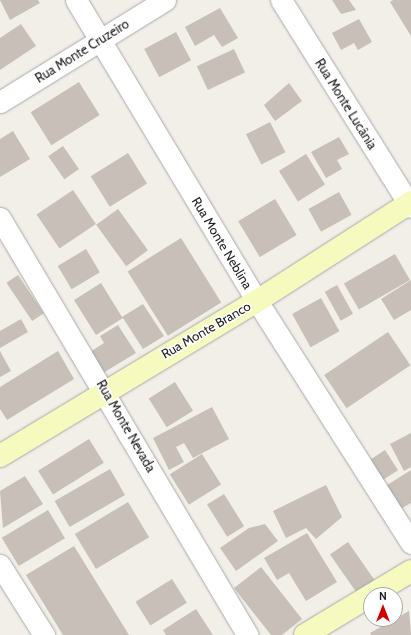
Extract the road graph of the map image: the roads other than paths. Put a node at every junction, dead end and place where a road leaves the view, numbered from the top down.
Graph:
1 (76, 0) edge
2 (164, 0) edge
3 (281, 0) edge
4 (99, 40) junction
5 (0, 102) edge
6 (410, 204) edge
7 (0, 218) edge
8 (257, 301) junction
9 (105, 390) junction
10 (0, 456) edge
11 (411, 543) edge
12 (0, 565) edge
13 (411, 571) edge
14 (44, 635) edge
15 (248, 635) edge
16 (305, 635) edge

1 - 4 street, Rua Monte Neblina
2 - 4 street, Rua Monte Cruzeiro
3 - 6 street, Rua Monte Lucânia
4 - 5 street, Rua Monte Cruzeiro
4 - 8 street, Rua Monte Neblina
6 - 8 street, Rua Monte Branco
7 - 9 street, Rua Monte Nevada
8 - 9 street, Rua Monte Branco
8 - 11 street, Rua Monte Neblina
9 - 10 street, Rua Monte Branco
9 - 15 street, Rua Monte Nevada
12 - 14 street
13 - 16 street

